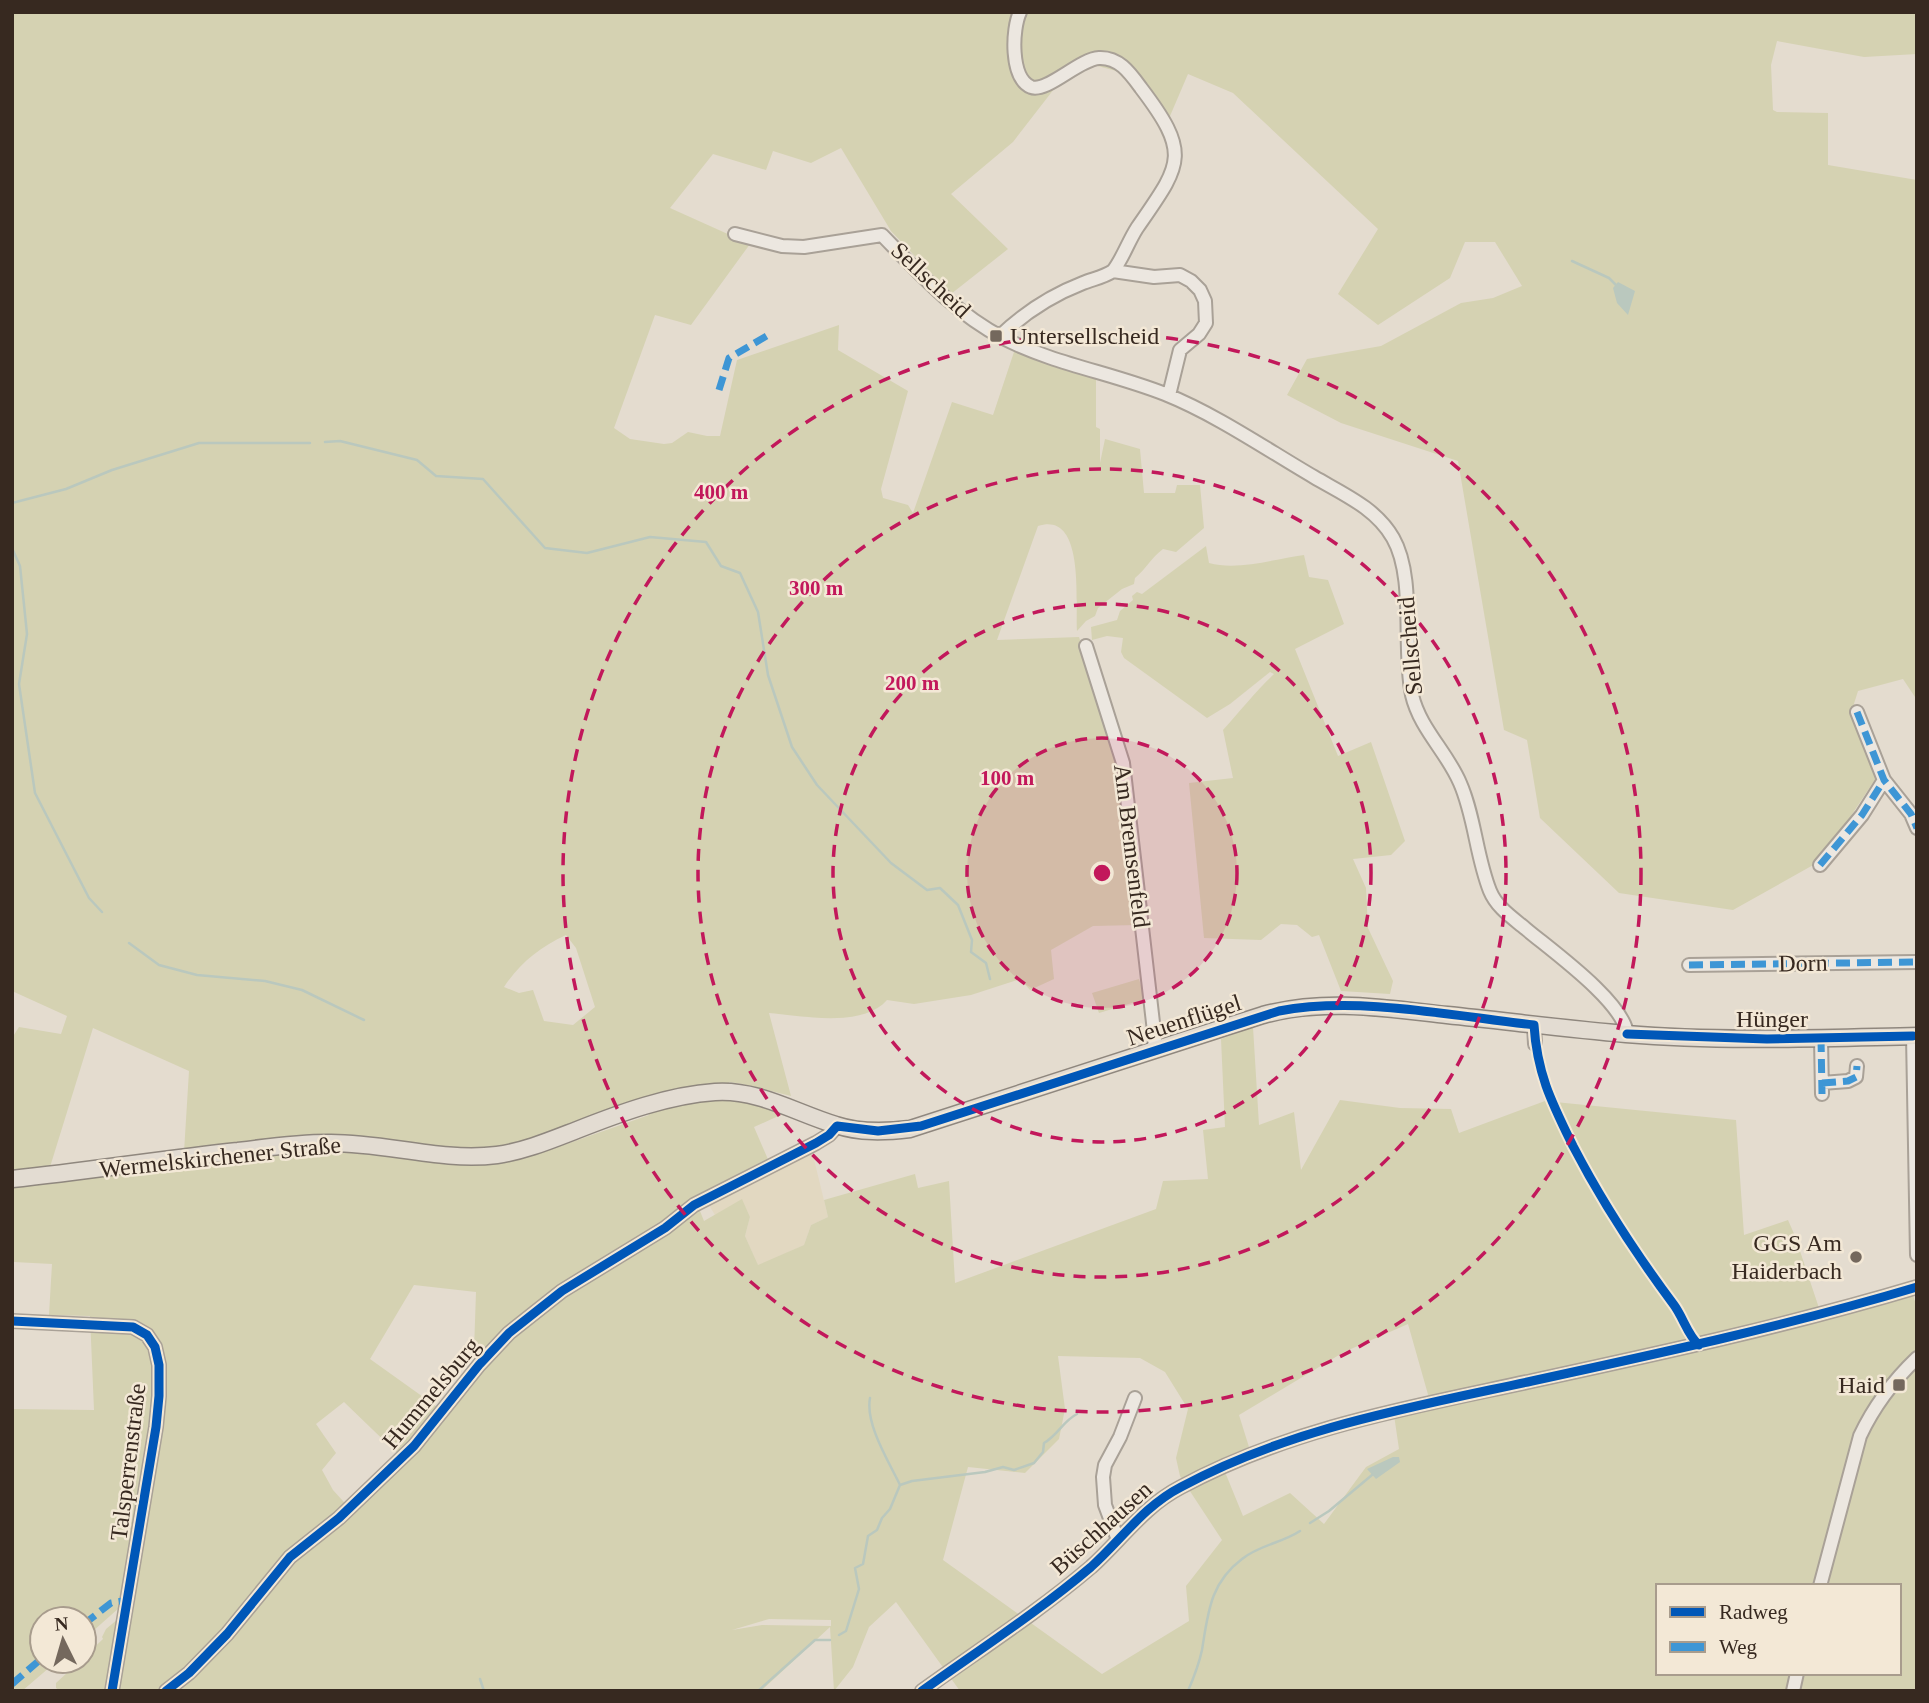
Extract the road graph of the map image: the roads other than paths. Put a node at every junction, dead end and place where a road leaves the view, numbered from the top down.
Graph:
1 (1020, 12) edge
2 (735, 234) dead end
3 (1114, 271) junction
4 (1000, 336) junction
5 (1169, 396) junction
6 (1086, 646) dead end
7 (1857, 712) dead end
8 (1884, 779) junction
9 (1917, 828) edge
10 (1820, 865) dead end
11 (1917, 962) edge
12 (1689, 965) dead end
13 (1534, 1024) junction
14 (1627, 1034) junction
15 (1915, 1036) edge
16 (1821, 1038) junction
17 (1535, 1044) dead end
18 (1153, 1051) junction
19 (1857, 1066) dead end
20 (792, 1109) joint
21 (837, 1126) junction
22 (12, 1179) edge
23 (1917, 1255) edge
24 (1917, 1287) edge
25 (12, 1321) edge
26 (1917, 1358) edge
27 (1135, 1398) dead end
28 (1118, 1540) junction
29 (1822, 1584) edge
30 (112, 1691) edge
31 (166, 1691) edge
32 (922, 1691) edge

1 - 3 street
2 - 4 street, Sellscheid
3 - 4 street
3 - 5 street
4 - 5 street, Sellscheid
5 - 14 street, Sellscheid
6 - 18 street, Am Bremsenfeld
7 - 8 street
8 - 9 street
8 - 10 street
11 - 12 street, Dorn
13 - 14 main road, Neuenflügel
13 - 17 street
13 - 18 main road, Neuenflügel
14 - 16 main road, Hünger
15 - 16 main road, Hünger
15 - 23 street, Hünger
16 - 19 street, Hünger
18 - 21 main road, Neuenflügel
20 - 21 main road, Neuenflügel
20 - 22 main road, Wermelskirchener Straße
21 - 31 street, Hummelsburg
24 - 28 street, Büschhausen
25 - 30 street, Talsperrenstraße
26 - 29 street
27 - 28 street, Büschhausen
28 - 32 street, Büschhausen

